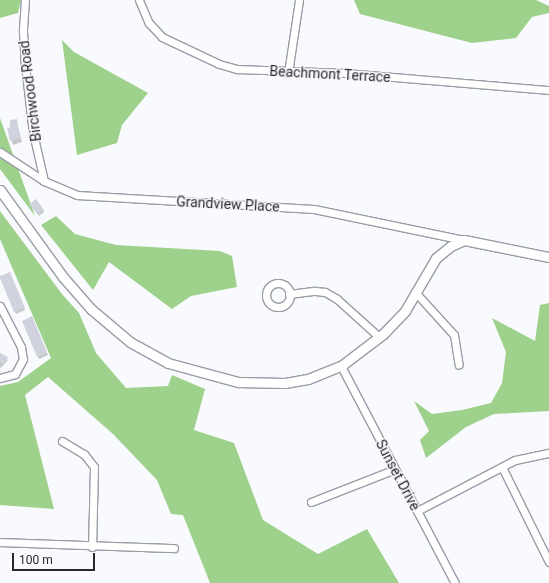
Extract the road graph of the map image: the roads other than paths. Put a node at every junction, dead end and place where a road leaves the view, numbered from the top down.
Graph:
1 (25, 0) edge
2 (139, 0) edge
3 (299, 0) edge
4 (288, 73) junction
5 (549, 90) edge
6 (0, 152) edge
7 (44, 181) junction
8 (0, 190) edge
9 (464, 240) junction
10 (549, 257) edge
11 (415, 292) junction
12 (289, 294) dead end
13 (0, 306) edge
14 (379, 337) junction
15 (459, 365) dead end
16 (341, 366) junction
17 (0, 378) edge
18 (62, 441) dead end
19 (549, 453) edge
20 (502, 467) junction
21 (395, 469) junction
22 (311, 502) dead end
23 (417, 511) junction
24 (0, 542) edge
25 (92, 547) junction
26 (174, 548) dead end
27 (549, 562) edge
28 (455, 583) edge

1 - 7 street, Birchwood Road
2 - 4 street, Beachmont Terrace
3 - 4 street
4 - 5 street, Beachmont Terrace
6 - 7 street, Grandview Place
7 - 9 street, Grandview Place
8 - 16 main road
9 - 10 main road
9 - 11 main road
11 - 14 main road
11 - 15 street
12 - 14 street
13 - 17 street
14 - 16 main road
16 - 21 street, Sunset Drive
18 - 25 street
19 - 20 street
20 - 23 street
20 - 27 street
21 - 22 street
21 - 23 street, Sunset Drive
23 - 28 street, Sunset Drive
24 - 25 street
25 - 26 street

